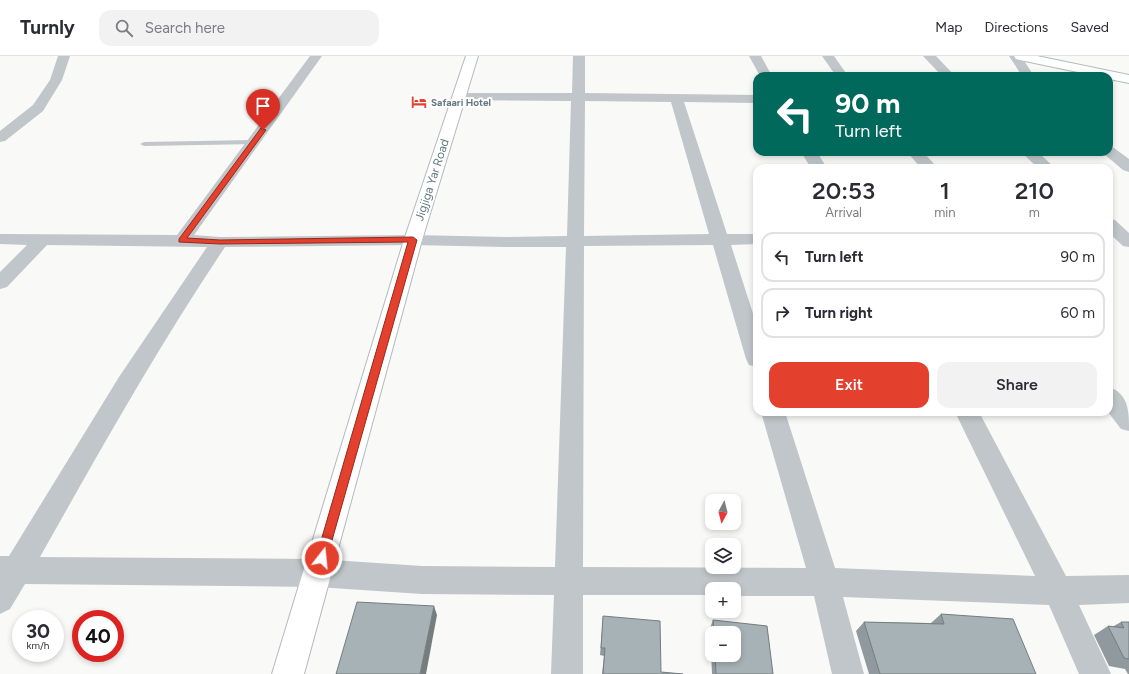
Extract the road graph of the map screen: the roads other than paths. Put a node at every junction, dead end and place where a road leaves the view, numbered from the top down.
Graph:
1 (64, 56) edge
2 (316, 56) edge
3 (472, 56) edge
4 (579, 56) edge
5 (755, 56) edge
6 (828, 56) edge
7 (929, 56) edge
8 (1015, 56) edge
9 (1020, 56) edge
10 (764, 72) edge
11 (839, 72) edge
12 (945, 72) edge
13 (1025, 72) edge
14 (1096, 72) edge
15 (1113, 76) edge
16 (1129, 79) edge
17 (459, 96) junction
18 (578, 97) junction
19 (676, 98) junction
20 (753, 99) edge
21 (0, 138) edge
22 (254, 142) junction
23 (144, 144) dead end
24 (1113, 154) edge
25 (919, 156) edge
26 (1034, 156) edge
27 (926, 164) edge
28 (1042, 164) edge
29 (1129, 167) edge
30 (1115, 228) edge
31 (42, 239) junction
32 (721, 239) junction
33 (0, 240) edge
34 (182, 240) junction
35 (413, 240) junction
36 (753, 240) edge
37 (220, 242) junction
38 (574, 242) junction
39 (1129, 242) edge
40 (0, 283) edge
41 (753, 346) edge
42 (1113, 401) edge
43 (774, 416) edge
44 (969, 416) edge
45 (1129, 422) edge
46 (9, 570) edge
47 (317, 573) junction
48 (568, 581) junction
49 (825, 582) junction
50 (1129, 590) edge
51 (1058, 591) junction
52 (0, 599) edge
53 (288, 674) edge
54 (567, 674) edge
55 (848, 674) edge
56 (1095, 674) edge

1 - 21 street
2 - 22 street
3 - 17 main road, Jigjiga Yar Road
4 - 18 street
5 - 10 street
6 - 11 street
7 - 12 street
8 - 13 street
9 - 14 main road
15 - 16 main road
17 - 18 street
17 - 35 main road, Jigjiga Yar Road
18 - 19 street
18 - 38 street
19 - 20 street
19 - 32 street
22 - 23 lane
22 - 34 street
24 - 29 street
25 - 27 street
26 - 28 street
30 - 39 street
31 - 33 street
31 - 34 street
31 - 40 street
32 - 36 street
32 - 38 street
32 - 41 street
34 - 37 street
35 - 37 street
35 - 38 street
35 - 47 main road, Jigjiga Yar Road
37 - 46 street
38 - 48 street
42 - 45 street
43 - 49 street
44 - 51 street
46 - 47 street
46 - 52 street
47 - 48 street
47 - 53 main road, Jigjiga Yar Road
48 - 49 street
48 - 54 street
49 - 51 street
49 - 55 street
50 - 51 street
51 - 56 street

